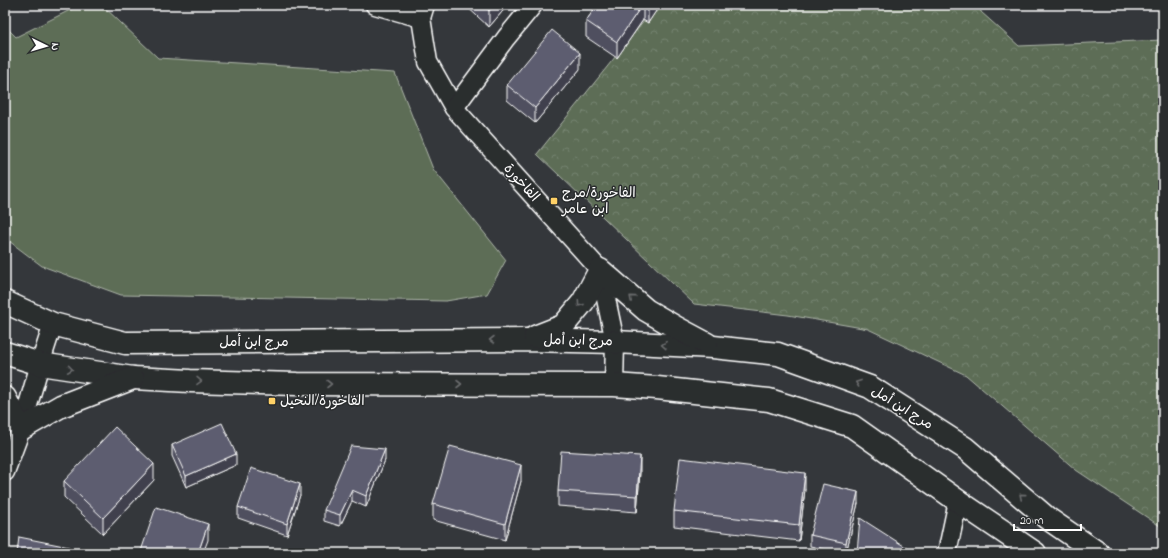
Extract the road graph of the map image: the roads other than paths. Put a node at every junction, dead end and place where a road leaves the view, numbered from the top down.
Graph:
1 (375, 5) edge
2 (532, 5) edge
3 (423, 12) edge
4 (454, 108) junction
5 (600, 270) junction
6 (5, 302) edge
7 (53, 324) junction
8 (527, 340) junction
9 (615, 342) junction
10 (713, 347) junction
11 (5, 353) edge
12 (40, 364) junction
13 (133, 378) junction
14 (614, 385) junction
15 (5, 398) edge
16 (21, 429) junction
17 (5, 472) edge
18 (958, 501) junction
19 (947, 553) edge
20 (1035, 553) edge
21 (1098, 553) edge

1 - 3 street
2 - 4 street
3 - 4 street, الفاخورة
4 - 5 street, الفاخورة
5 -> 8 street
5 - 9 street
10 -> 5 street
6 - 7 street, مرج ابن أمل
8 -> 7 street, مرج ابن أمل
7 - 12 street
8 - 9 street, مرج ابن أمل
10 -> 9 street, مرج ابن أمل
9 - 14 street
21 -> 10 street, مرج ابن أمل
11 - 12 street
12 -> 13 street
12 - 16 street
13 -> 14 street
13 - 16 street
14 - 18 street
15 - 16 street
16 - 17 street
18 - 19 street
18 - 20 street

